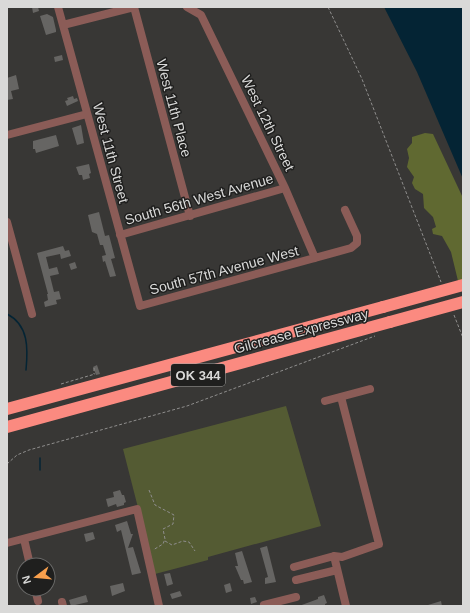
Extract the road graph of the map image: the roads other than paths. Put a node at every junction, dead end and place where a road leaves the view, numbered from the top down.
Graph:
1 (58, 7) edge
2 (134, 7) edge
3 (187, 7) edge
4 (63, 25) junction
5 (87, 114) junction
6 (7, 135) edge
7 (285, 188) junction
8 (345, 210) dead end
9 (190, 216) junction
10 (7, 222) edge
11 (120, 235) junction
12 (315, 258) junction
13 (463, 284) edge
14 (463, 302) edge
15 (140, 306) joint
16 (32, 314) dead end
17 (370, 389) dead end
18 (341, 397) junction
19 (325, 401) dead end
20 (7, 409) edge
21 (7, 427) edge
22 (24, 539) junction
23 (7, 543) edge
24 (334, 556) junction
25 (28, 557) edge
26 (294, 567) dead end
27 (337, 570) junction
28 (296, 580) dead end
29 (37, 597) edge
30 (296, 597) dead end
31 (38, 601) dead end
32 (264, 605) edge
33 (159, 606) edge
34 (346, 606) edge

1 - 4 street, West 11th Street
2 - 4 street
2 - 9 street, West 11th Place
3 - 7 street, West 12th Street
4 - 5 street, West 11th Street
5 - 6 street
5 - 11 street, West 11th Street
7 - 9 street, South 56th West Avenue
7 - 12 street, West 12th Street
8 - 12 street, South 57th Avenue West
9 - 11 street, South 56th West Avenue
10 - 16 street
11 - 15 street, West 11th Street
12 - 15 street, South 57th Avenue West
13 - 20 highway, Gilcrease Expressway / OK 344, bridge
14 - 21 highway, Gilcrease Expressway / OK 344, bridge
17 - 18 street
18 - 19 street
18 - 24 street
22 - 23 street
22 - 25 street
22 - 33 street
24 - 26 street
24 - 27 street
27 - 28 street
27 - 34 street
29 - 31 street
30 - 32 street

